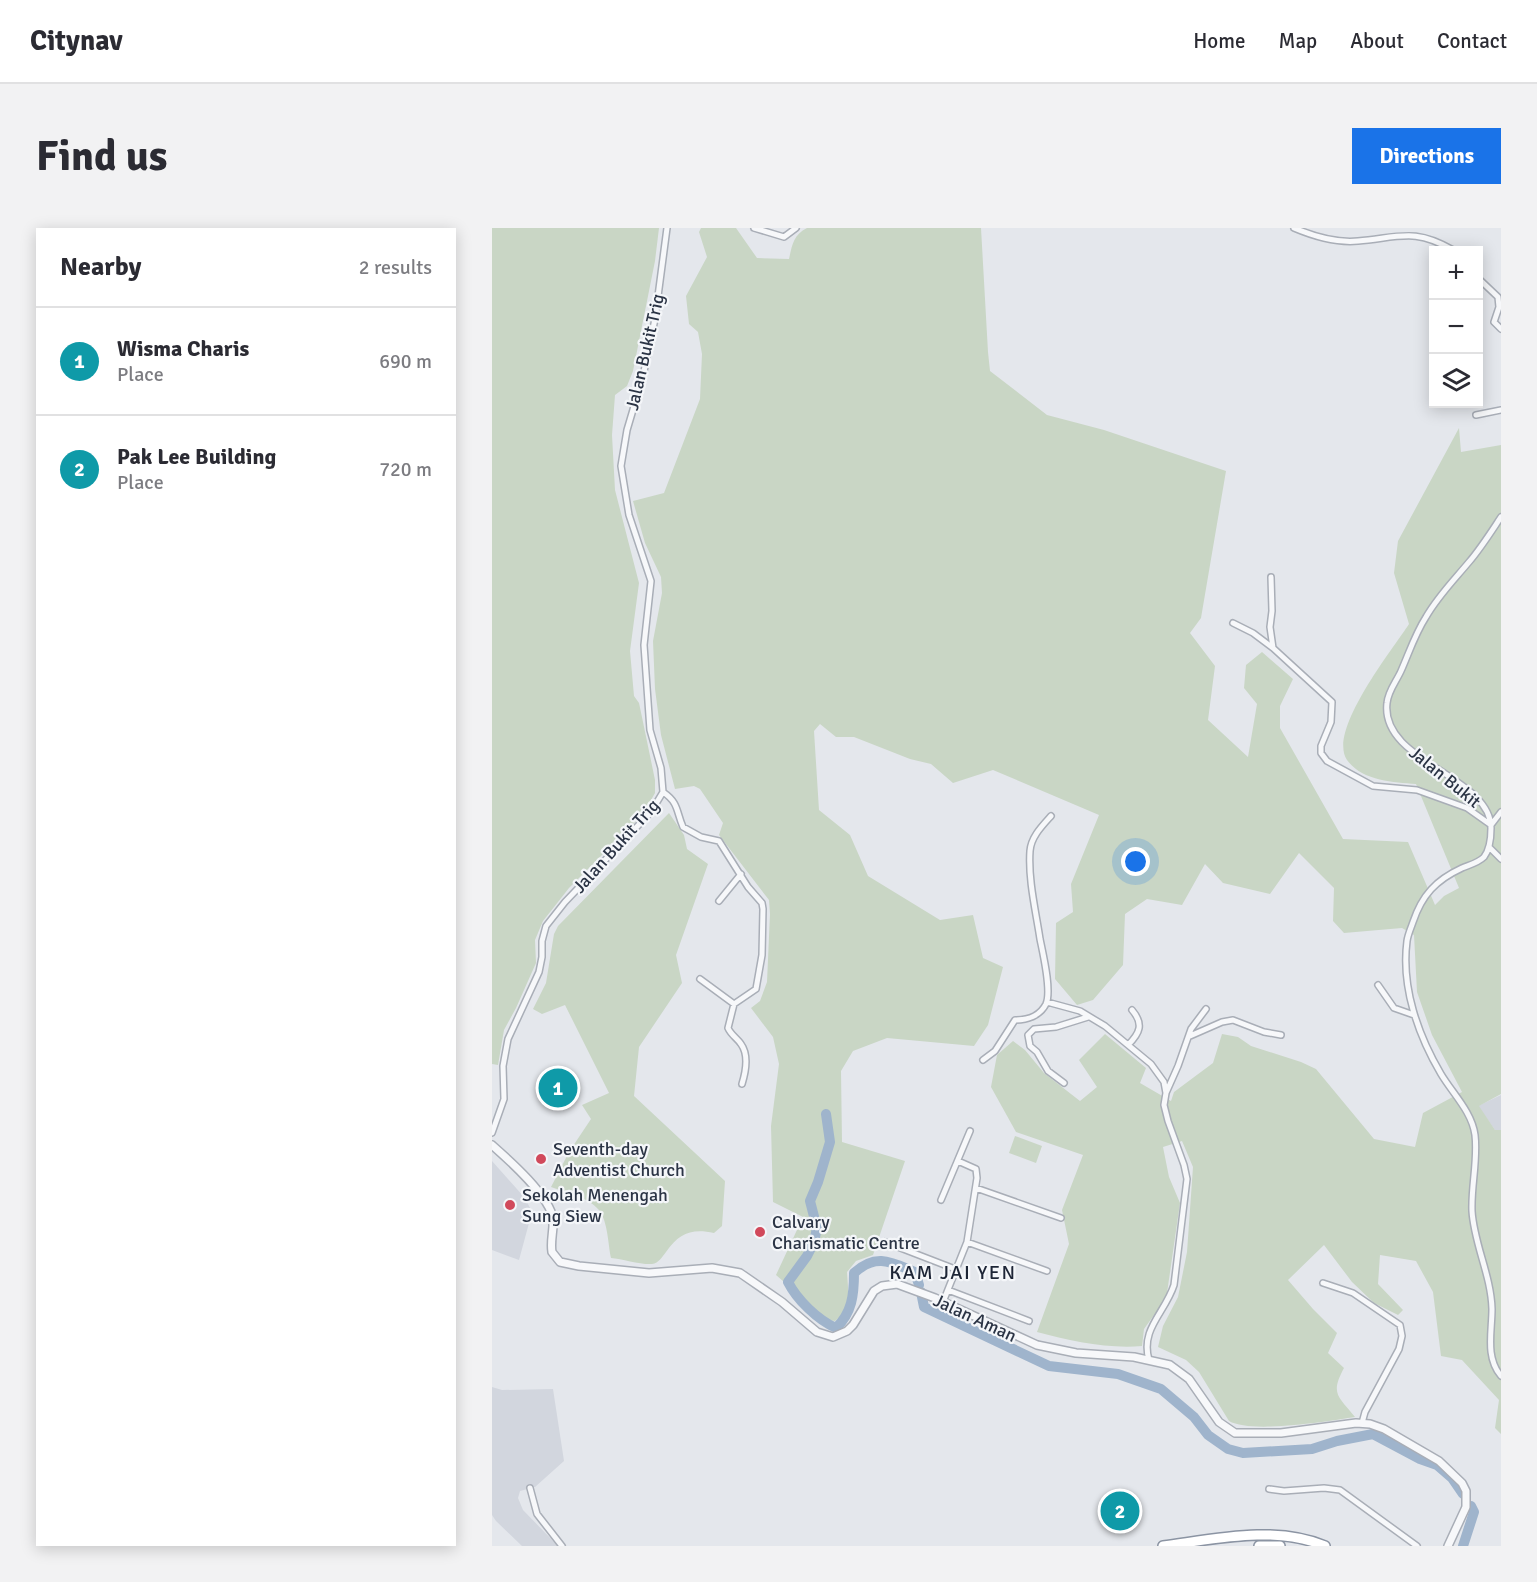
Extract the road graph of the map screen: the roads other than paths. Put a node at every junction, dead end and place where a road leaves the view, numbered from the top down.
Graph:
1 (667, 228) edge
2 (754, 228) edge
3 (796, 228) edge
4 (1294, 228) edge
5 (1448, 246) edge
6 (1483, 283) edge
7 (1500, 329) edge
8 (1501, 410) edge
9 (1476, 415) dead end
10 (1501, 517) edge
11 (1271, 577) dead end
12 (1233, 623) dead end
13 (1273, 648) junction
14 (663, 792) junction
15 (1501, 812) edge
16 (1051, 816) dead end
17 (1491, 825) junction
18 (1489, 847) junction
19 (1501, 860) edge
20 (741, 874) junction
21 (719, 901) dead end
22 (700, 979) dead end
23 (1378, 985) dead end
24 (1047, 1002) junction
25 (734, 1004) junction
26 (1206, 1009) dead end
27 (1132, 1010) dead end
28 (1414, 1015) junction
29 (1088, 1017) junction
30 (1281, 1035) dead end
31 (1190, 1036) junction
32 (1128, 1045) junction
33 (983, 1060) dead end
34 (1064, 1083) dead end
35 (742, 1084) dead end
36 (1166, 1093) junction
37 (970, 1131) dead end
38 (492, 1133) edge
39 (492, 1145) edge
40 (957, 1161) junction
41 (976, 1188) junction
42 (941, 1200) dead end
43 (1061, 1218) dead end
44 (885, 1242) dead end
45 (967, 1242) junction
46 (956, 1269) junction
47 (1047, 1271) dead end
48 (1323, 1283) dead end
49 (948, 1290) junction
50 (943, 1302) junction
51 (1029, 1321) dead end
52 (1149, 1360) junction
53 (1501, 1376) edge
54 (1362, 1423) junction
55 (530, 1488) dead end
56 (1269, 1489) dead end
57 (562, 1546) edge
58 (1164, 1546) edge
59 (1259, 1546) edge
60 (1280, 1546) edge
61 (1325, 1546) edge
62 (1416, 1546) edge
63 (1448, 1546) edge

1 - 14 street, Jalan Bukit Trig
2 - 3 street
4 - 5 street
6 - 7 street
8 - 9 street
10 - 17 street, Jalan Bukit
11 - 13 street
12 - 13 street
13 - 17 street
14 - 20 street
14 - 38 street, Jalan Bukit Trig
15 - 17 street
16 - 24 street
17 - 18 street, Jalan Bukit
18 - 19 street
18 - 28 street
20 - 21 street
20 - 25 street
22 - 25 street
23 - 28 street
24 - 29 street
24 - 33 street
25 - 35 street
26 - 31 street
27 - 32 street
28 - 53 street
29 - 32 street
29 - 34 street
30 - 31 street
31 - 36 street
32 - 36 street
36 - 52 street
37 - 40 street
39 - 50 street, Jalan Aman
40 - 41 street
40 - 42 street
41 - 43 street
41 - 45 street
44 - 46 street
45 - 46 street
45 - 47 street
46 - 49 street
48 - 54 street
49 - 50 street
49 - 51 street
50 - 52 street, Jalan Aman
52 - 54 street, Jalan Aman
54 - 63 street, Jalan Aman
55 - 57 street
56 - 62 street
58 - 61 highway
59 - 60 highway

